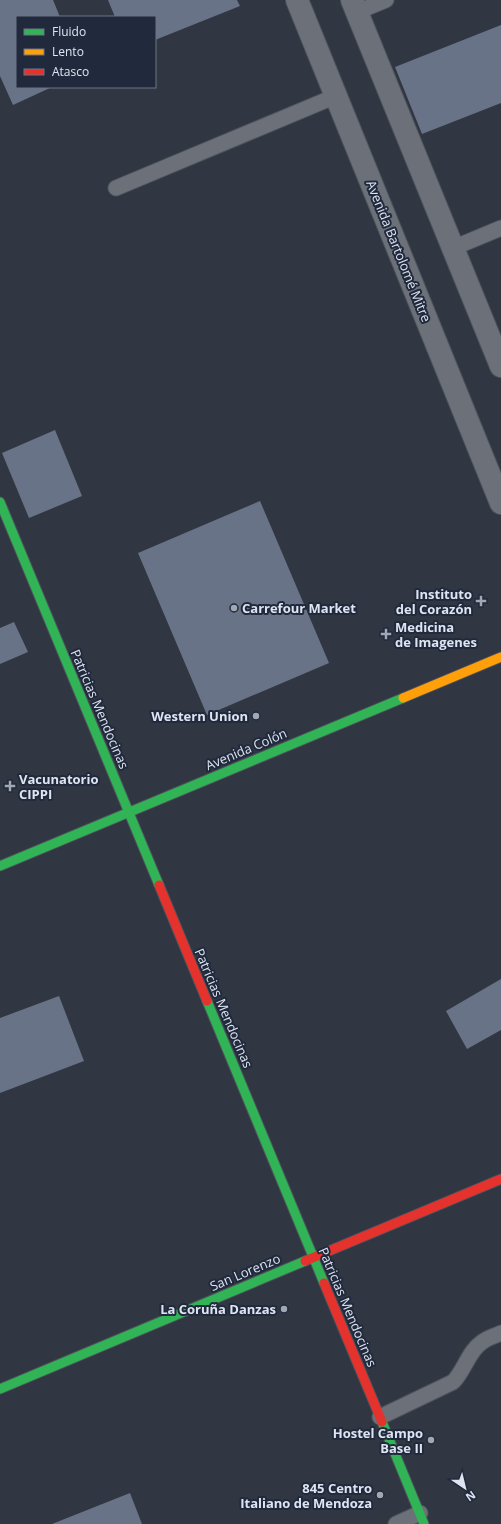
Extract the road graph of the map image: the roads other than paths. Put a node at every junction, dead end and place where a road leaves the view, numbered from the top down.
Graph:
1 (297, 0) edge
2 (386, 0) edge
3 (355, 6) edge
4 (336, 96) junction
5 (116, 188) dead end
6 (501, 228) edge
7 (453, 248) junction
8 (501, 366) edge
9 (0, 502) edge
10 (501, 503) edge
11 (501, 657) edge
12 (129, 812) junction
13 (0, 866) edge
14 (501, 1179) edge
15 (314, 1258) junction
16 (501, 1333) edge
17 (0, 1389) edge
18 (380, 1417) junction
19 (422, 1519) edge
20 (396, 1524) edge

1 - 4 street, Avenida Bartolomé Mitre
2 - 3 lane
3 - 7 street
4 - 5 lane
4 - 10 street, Avenida Bartolomé Mitre
6 - 7 lane
7 - 8 street
9 - 12 street, Patricias Mendocinas
11 - 12 street, Avenida Colón
12 - 13 street, Avenida Colón
12 - 15 street, Patricias Mendocinas
14 - 15 street, San Lorenzo
15 - 17 street, San Lorenzo
15 - 18 street, Patricias Mendocinas
16 - 18 lane
18 - 19 street, Patricias Mendocinas
19 - 20 lane

